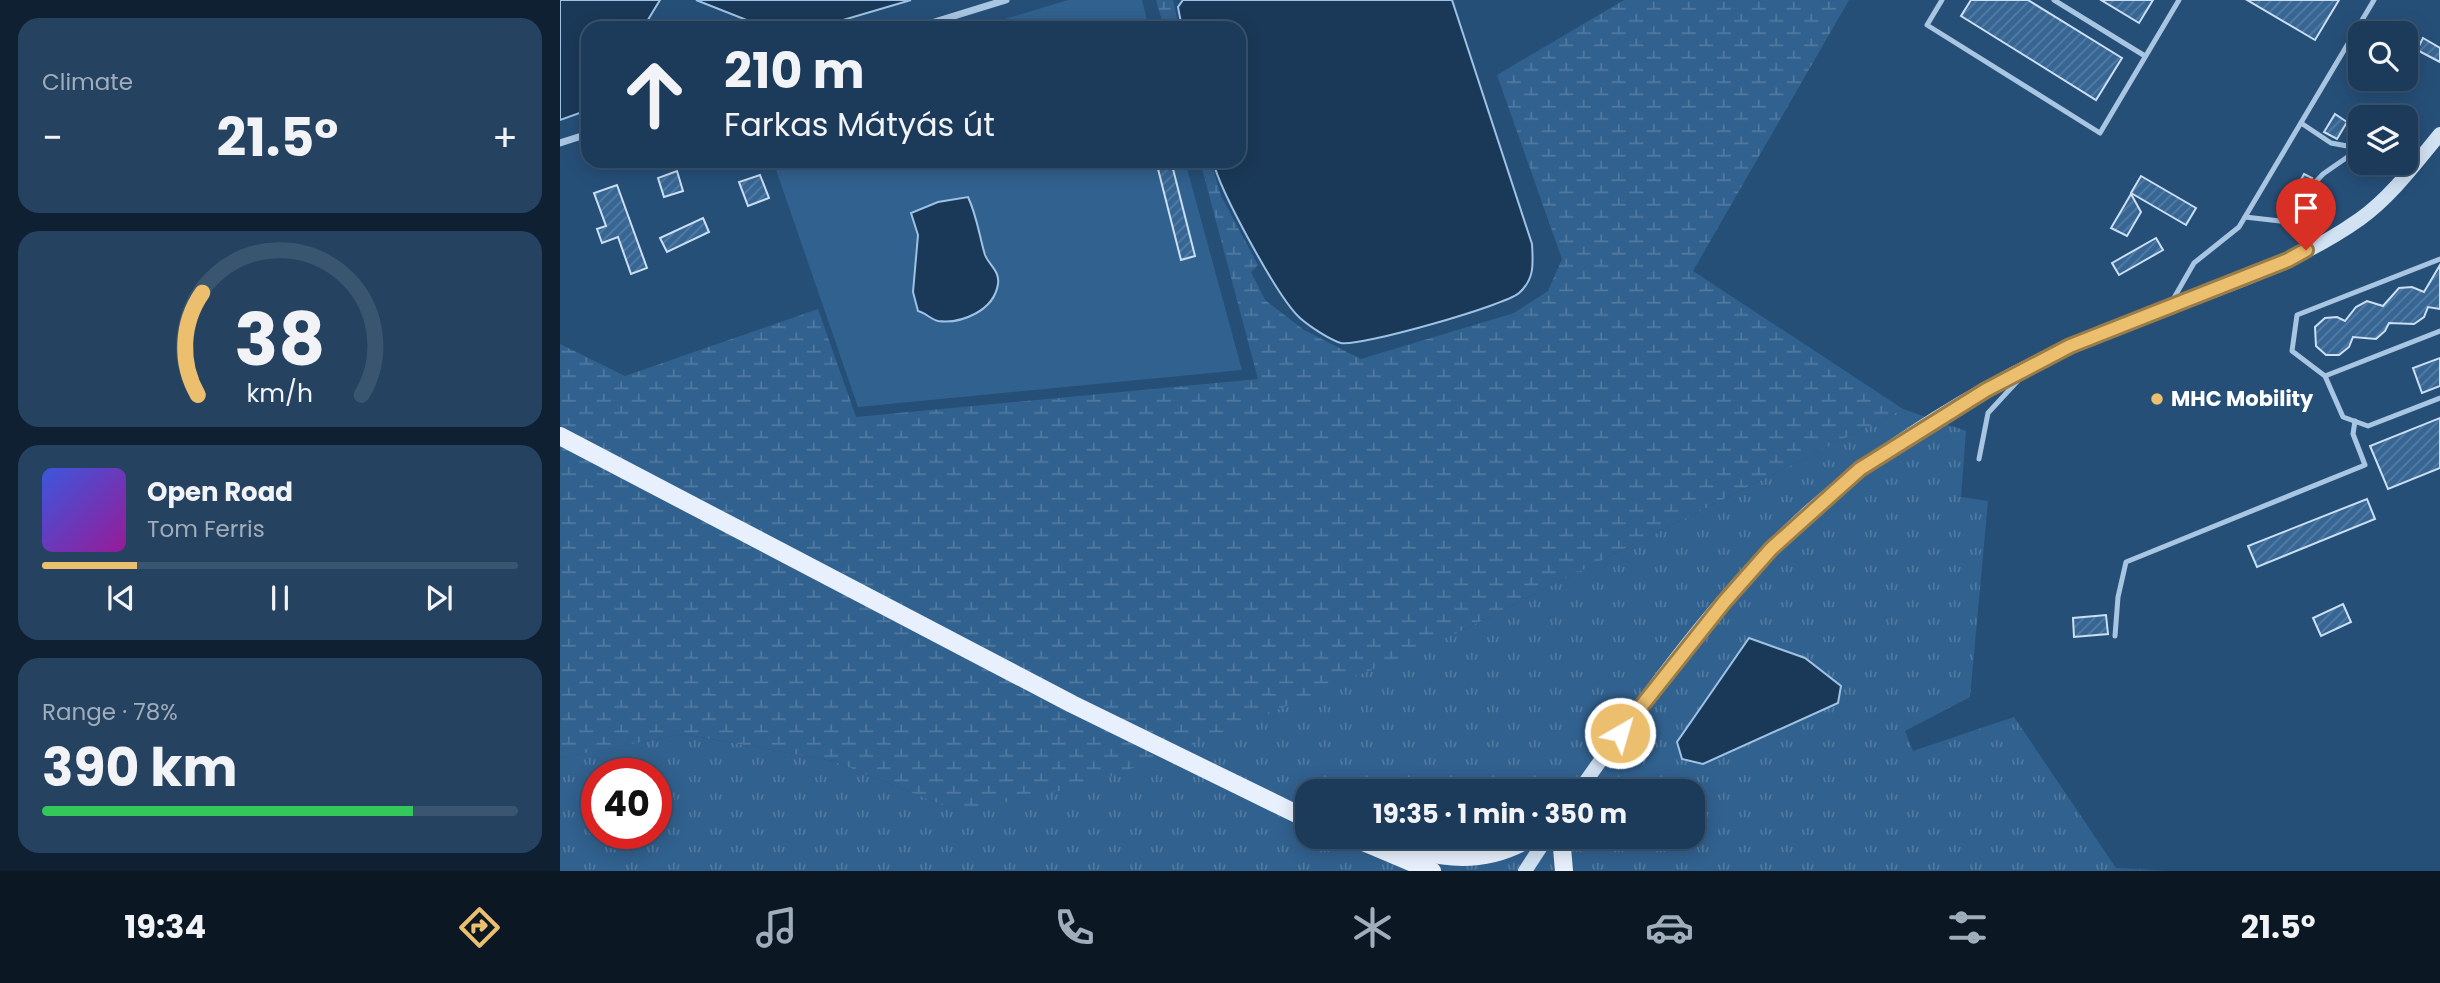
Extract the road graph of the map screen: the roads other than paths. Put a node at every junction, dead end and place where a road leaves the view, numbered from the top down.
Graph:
1 (1006, 0) edge
2 (1942, 0) edge
3 (2054, 0) edge
4 (2179, 0) edge
5 (2374, 0) edge
6 (938, 21) edge
7 (2145, 56) junction
8 (2301, 123) junction
9 (2440, 134) edge
10 (581, 136) edge
11 (560, 144) edge
12 (2348, 147) edge
13 (2348, 157) edge
14 (2418, 161) edge
15 (2406, 175) edge
16 (2245, 216) junction
17 (2440, 259) edge
18 (2167, 309) junction
19 (2440, 331) edge
20 (2030, 367) junction
21 (2325, 376) junction
22 (2440, 398) edge
23 (2355, 421) junction
24 (560, 436) edge
25 (1979, 459) dead end
26 (2115, 636) dead end
27 (1587, 779) edge
28 (1295, 813) edge
29 (1380, 849) edge
30 (1410, 849) edge
31 (1519, 849) edge
32 (1539, 849) edge
33 (1562, 849) edge
34 (1432, 871) edge
35 (1525, 871) edge
36 (1564, 871) edge

1 - 6 street
2 - 7 lane
3 - 7 lane
4 - 7 lane
5 - 8 lane
8 - 12 lane
8 - 16 lane
9 - 14 street
10 - 11 street
13 - 16 lane
15 - 18 street
16 - 18 lane
17 - 21 lane
18 - 20 street
19 - 21 lane
20 - 25 lane
20 - 27 street
21 - 23 lane
22 - 23 lane
23 - 26 lane
24 - 28 main road
29 - 34 main road
30 - 31 main road
32 - 35 street
33 - 36 main road

